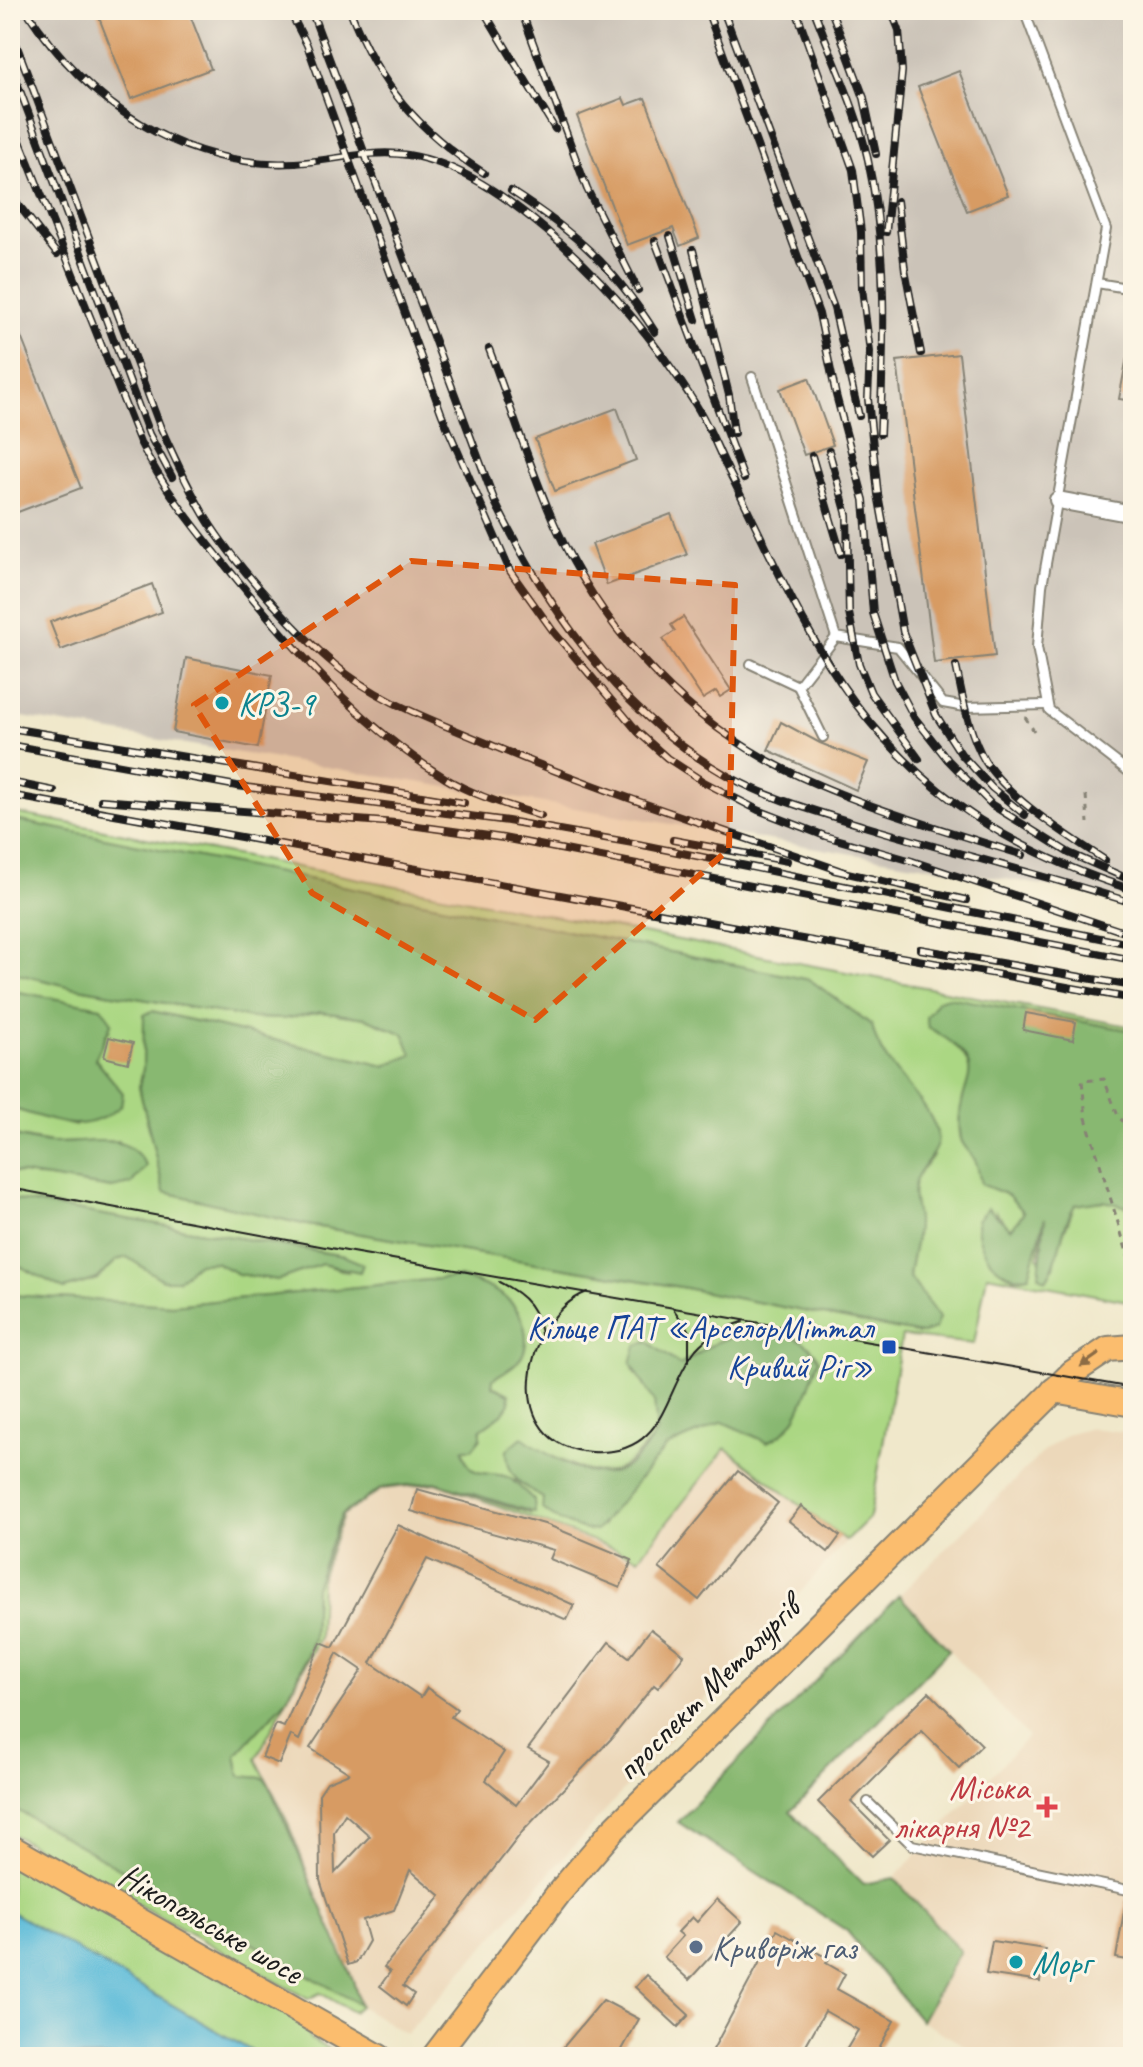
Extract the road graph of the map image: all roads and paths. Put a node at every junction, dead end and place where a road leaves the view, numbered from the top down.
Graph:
1 (1024, 10) edge
2 (1097, 283) junction
3 (1133, 289) edge
4 (752, 377) dead end
5 (1058, 500) junction
6 (1133, 514) edge
7 (836, 637) junction
8 (751, 664) dead end
9 (798, 686) junction
10 (1047, 705) junction
11 (823, 737) dead end
12 (1133, 775) edge
13 (1086, 795) dead end
14 (1088, 823) dead end
15 (1133, 1132) edge
16 (1133, 1272) edge
17 (1133, 1347) edge
18 (1054, 1390) junction
19 (1133, 1404) edge
20 (868, 1802) dead end
21 (10, 1847) edge
22 (1133, 1891) edge
23 (379, 2057) edge
24 (434, 2057) edge

1 - 2 lane
2 - 3 lane
2 - 5 lane
4 - 7 lane
5 - 6 street
5 - 10 lane
7 - 9 lane
7 - 10 lane
8 - 9 lane
9 - 11 lane
10 - 12 lane
13 - 14 path
15 - 16 path
17 -> 18 main road, проспект Металургів
18 - 19 main road
18 - 24 main road, проспект Металургів
20 - 22 lane
21 - 23 main road, Нікопольське шосе

